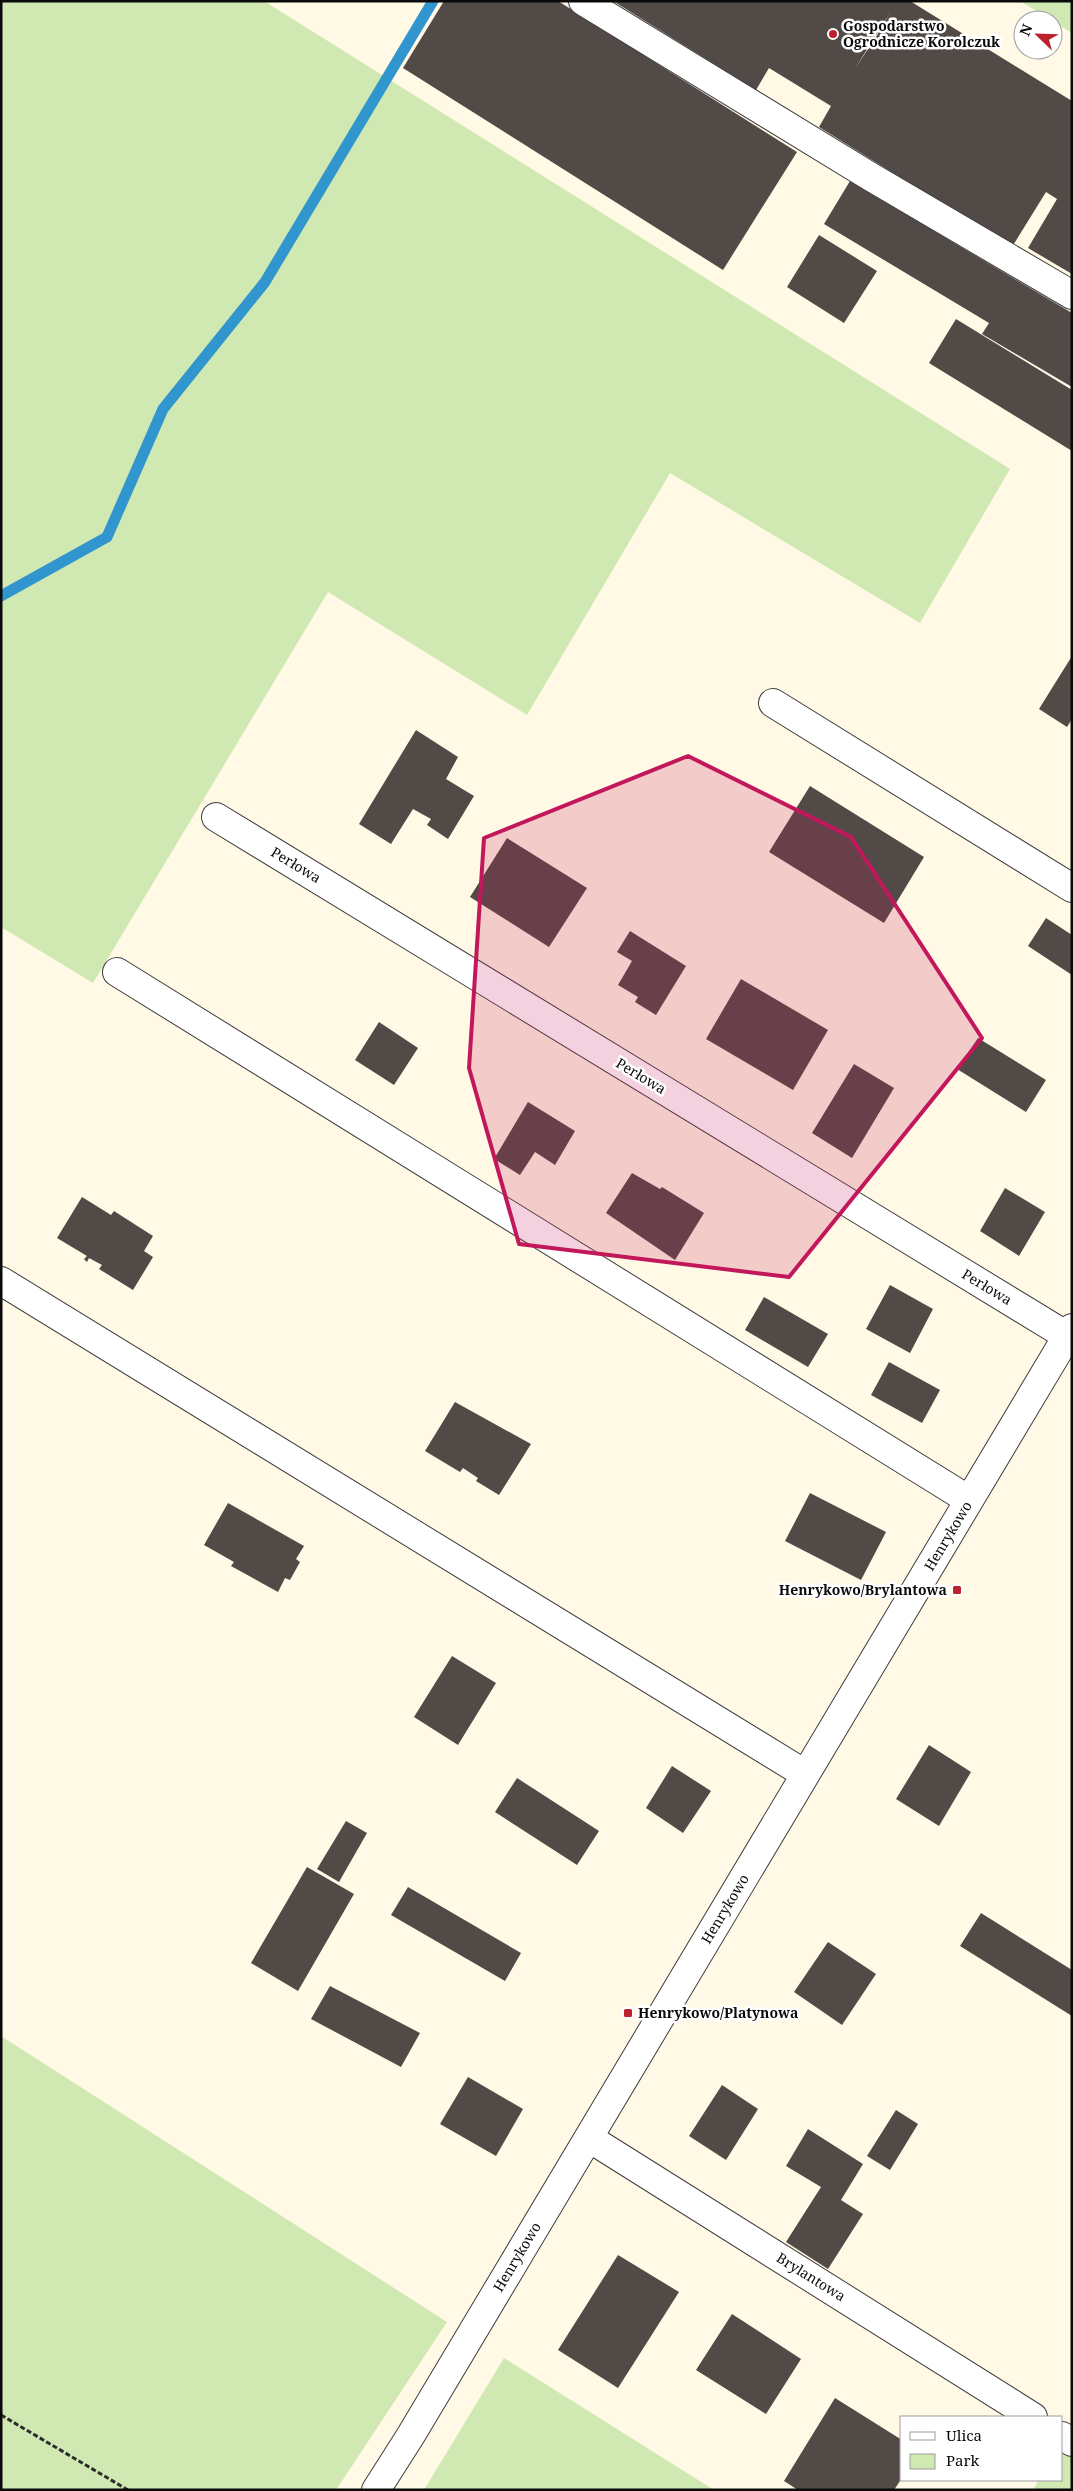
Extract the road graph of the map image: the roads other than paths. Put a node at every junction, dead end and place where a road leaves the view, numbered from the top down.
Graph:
1 (583, 1) edge
2 (1072, 295) edge
3 (774, 703) dead end
4 (216, 817) dead end
5 (1072, 888) edge
6 (117, 972) dead end
7 (1, 1281) edge
8 (1069, 1332) edge
9 (969, 1500) junction
10 (805, 1774) junction
11 (589, 2138) junction
12 (1031, 2416) edge
13 (376, 2490) edge

1 - 2 street
3 - 5 street
4 - 8 street, Perłowa
6 - 9 street
7 - 10 street
8 - 9 street, Henrykowo
9 - 10 street, Henrykowo
10 - 11 street, Henrykowo
11 - 12 street, Brylantowa
11 - 13 street, Henrykowo

